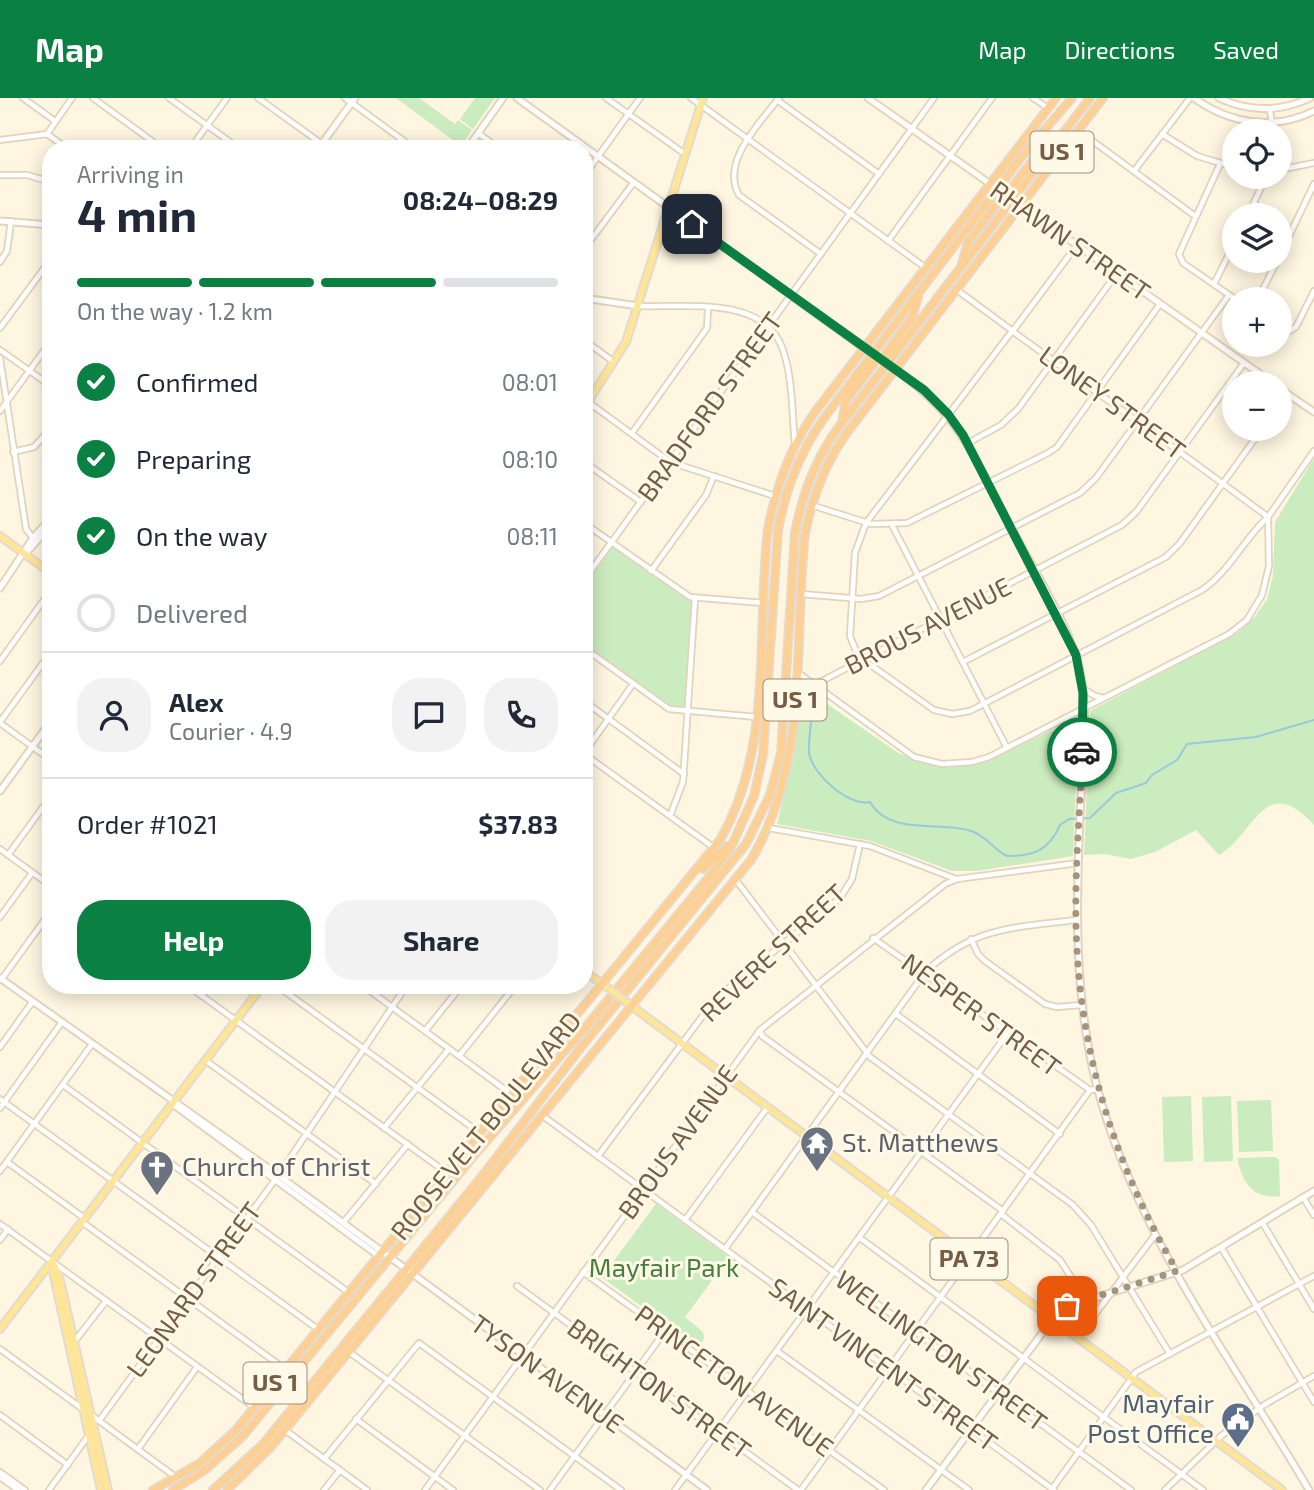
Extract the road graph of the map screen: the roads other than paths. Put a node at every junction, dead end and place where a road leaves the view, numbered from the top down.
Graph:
1 (23, 98) edge
2 (72, 98) edge
3 (93, 98) edge
4 (169, 98) edge
5 (227, 98) edge
6 (258, 98) edge
7 (345, 98) edge
8 (503, 98) edge
9 (517, 98) edge
10 (606, 98) edge
11 (640, 98) edge
12 (691, 98) edge
13 (868, 98) edge
14 (934, 98) edge
15 (992, 98) edge
16 (1033, 98) edge
17 (1056, 98) edge
18 (1072, 98) edge
19 (1090, 98) edge
20 (1103, 98) edge
21 (1192, 98) edge
22 (1310, 98) edge
23 (778, 99) edge
24 (1219, 99) edge
25 (354, 100) edge
26 (702, 101) edge
27 (1048, 108) junction
28 (1270, 110) junction
29 (1314, 111) edge
30 (629, 114) junction
31 (1247, 119) edge
32 (1271, 119) edge
33 (1286, 119) edge
34 (55, 121) junction
35 (207, 125) junction
36 (912, 129) junction
37 (1078, 130) junction
38 (478, 133) junction
39 (47, 134) junction
40 (1162, 134) junction
41 (748, 139) junction
42 (0, 140) edge
43 (55, 140) edge
44 (151, 140) edge
45 (196, 140) edge
46 (228, 140) edge
47 (312, 140) edge
48 (324, 140) edge
49 (404, 140) edge
50 (473, 140) edge
51 (488, 140) edge
52 (576, 140) edge
53 (593, 152) edge
54 (685, 153) junction
55 (949, 155) junction
56 (599, 156) junction
57 (593, 164) edge
58 (1220, 164) joint
59 (1314, 164) edge
60 (1292, 168) edge
61 (1134, 171) junction
62 (879, 174) junction
63 (0, 175) edge
64 (42, 179) edge
65 (634, 182) junction
66 (1314, 184) edge
67 (1005, 195) junction
68 (668, 207) junction
69 (850, 214) junction
70 (1195, 216) junction
71 (0, 219) edge
72 (11, 221) junction
73 (42, 224) edge
74 (1292, 230) edge
75 (593, 237) edge
76 (888, 241) junction
77 (1077, 245) junction
78 (821, 254) junction
79 (0, 262) edge
80 (975, 265) junction
81 (926, 268) junction
82 (1222, 268) edge
83 (42, 271) edge
84 (934, 272) junction
85 (1117, 273) junction
86 (1214, 284) junction
87 (946, 286) junction
88 (956, 290) junction
89 (1222, 290) edge
90 (1314, 291) edge
91 (906, 293) junction
92 (790, 296) junction
93 (593, 299) edge
94 (1160, 304) junction
95 (1222, 304) edge
96 (638, 306) junction
97 (708, 309) junction
98 (768, 325) junction
99 (0, 328) edge
100 (1292, 329) edge
101 (1012, 331) junction
102 (1201, 333) junction
103 (593, 347) edge
104 (0, 349) edge
105 (864, 349) junction
106 (42, 353) edge
107 (0, 358) edge
108 (879, 359) junction
109 (1053, 361) junction
110 (614, 362) junction
111 (1244, 363) junction
112 (29, 370) junction
113 (895, 370) junction
114 (1256, 371) edge
115 (42, 379) edge
116 (1096, 392) junction
117 (593, 393) edge
118 (1292, 397) edge
119 (6, 402) junction
120 (593, 408) edge
121 (0, 411) edge
122 (1314, 412) edge
123 (948, 414) junction
124 (1137, 422) junction
125 (632, 433) junction
126 (42, 438) edge
127 (1253, 441) edge
128 (968, 443) junction
129 (795, 444) junction
130 (1314, 451) edge
131 (13, 452) junction
132 (1180, 453) junction
133 (670, 462) junction
134 (593, 468) edge
135 (714, 476) junction
136 (1222, 483) junction
137 (989, 484) junction
138 (775, 496) junction
139 (641, 502) junction
140 (811, 505) junction
141 (1268, 517) junction
142 (866, 523) junction
143 (892, 525) junction
144 (42, 528) edge
145 (1011, 528) junction
146 (593, 529) edge
147 (42, 532) edge
148 (0, 536) edge
149 (33, 538) junction
150 (611, 542) junction
151 (24, 554) junction
152 (42, 567) edge
153 (593, 567) edge
154 (651, 571) junction
155 (1034, 572) junction
156 (792, 576) junction
157 (918, 576) junction
158 (0, 588) edge
159 (801, 594) junction
160 (852, 597) junction
161 (695, 598) junction
162 (42, 603) edge
163 (763, 603) junction
164 (800, 613) junction
165 (1056, 614) junction
166 (941, 620) junction
167 (761, 640) junction
168 (593, 655) edge
169 (1076, 655) junction
170 (861, 660) junction
171 (0, 661) edge
172 (963, 662) junction
173 (42, 664) edge
174 (797, 672) junction
175 (633, 684) junction
176 (815, 685) junction
177 (768, 688) junction
178 (1082, 688) junction
179 (795, 695) junction
180 (1105, 698) junction
181 (984, 704) junction
182 (593, 707) edge
183 (1084, 708) junction
184 (689, 713) junction
185 (756, 717) junction
186 (1064, 718) junction
187 (609, 719) junction
188 (0, 722) edge
189 (1083, 732) junction
190 (42, 734) edge
191 (593, 741) edge
192 (33, 747) junction
193 (1007, 748) junction
194 (42, 754) edge
195 (593, 760) edge
196 (684, 774) junction
197 (0, 791) edge
198 (42, 807) edge
199 (670, 816) junction
200 (769, 828) junction
201 (737, 835) junction
202 (860, 844) junction
203 (714, 848) junction
204 (3, 853) edge
205 (1078, 863) junction
206 (32, 873) junction
207 (957, 879) junction
208 (42, 880) edge
209 (736, 880) junction
210 (689, 881) junction
211 (0, 917) edge
212 (1076, 920) junction
213 (42, 923) edge
214 (873, 938) junction
215 (971, 939) junction
216 (784, 943) junction
217 (924, 974) junction
218 (593, 978) edge
219 (0, 979) edge
220 (815, 984) junction
221 (603, 985) junction
222 (198, 994) edge
223 (256, 994) edge
224 (288, 994) edge
225 (374, 994) edge
226 (400, 994) edge
227 (455, 994) edge
228 (509, 994) edge
229 (201, 996) joint
230 (33, 1001) junction
231 (1081, 1005) junction
232 (391, 1006) junction
233 (632, 1007) junction
234 (896, 1014) junction
235 (235, 1021) junction
236 (62, 1022) junction
237 (760, 1030) junction
238 (425, 1031) junction
239 (1007, 1034) junction
240 (681, 1043) junction
241 (92, 1044) junction
242 (0, 1047) edge
243 (362, 1048) junction
244 (449, 1049) junction
245 (867, 1054) junction
246 (459, 1056) junction
247 (205, 1060) junction
248 (978, 1074) junction
249 (726, 1076) junction
250 (63, 1085) junction
251 (417, 1088) junction
252 (1098, 1089) junction
253 (1090, 1090) junction
254 (334, 1091) junction
255 (839, 1092) junction
256 (512, 1094) junction
257 (559, 1095) junction
258 (2, 1101) edge
259 (172, 1102) junction
260 (0, 1108) edge
261 (766, 1108) junction
262 (949, 1114) junction
263 (543, 1116) junction
264 (34, 1124) junction
265 (521, 1126) junction
266 (384, 1128) junction
267 (481, 1133) junction
268 (306, 1134) junction
269 (1060, 1134) junction
270 (806, 1138) junction
271 (142, 1143) junction
272 (408, 1144) junction
273 (922, 1152) junction
274 (598, 1156) junction
275 (7, 1162) junction
276 (0, 1171) edge
277 (447, 1173) junction
278 (1031, 1173) junction
279 (276, 1178) junction
280 (113, 1181) junction
281 (376, 1184) junction
282 (643, 1189) junction
283 (1314, 1191) edge
284 (1303, 1197) junction
285 (888, 1198) junction
286 (752, 1212) junction
287 (1002, 1212) junction
288 (1314, 1215) edge
289 (246, 1218) junction
290 (331, 1218) junction
291 (83, 1220) junction
292 (685, 1220) junction
293 (419, 1222) junction
294 (1262, 1222) junction
295 (343, 1223) junction
296 (0, 1224) edge
297 (8, 1229) junction
298 (1155, 1235) junction
299 (859, 1238) junction
300 (0, 1240) edge
301 (1221, 1247) junction
302 (725, 1249) junction
303 (383, 1256) junction
304 (219, 1257) junction
305 (969, 1259) junction
306 (52, 1261) junction
307 (1177, 1271) junction
308 (583, 1272) junction
309 (834, 1273) junction
310 (408, 1274) junction
311 (1314, 1276) edge
312 (1123, 1278) junction
313 (1299, 1284) junction
314 (517, 1286) dead end
315 (1129, 1287) junction
316 (1112, 1292) junction
317 (349, 1293) junction
318 (189, 1298) junction
319 (940, 1298) junction
320 (1086, 1300) junction
321 (106, 1301) junction
322 (1257, 1307) junction
323 (807, 1309) junction
324 (1314, 1309) edge
325 (554, 1312) junction
326 (1050, 1319) junction
327 (0, 1329) edge
328 (319, 1330) junction
329 (1212, 1330) junction
330 (665, 1331) junction
331 (916, 1332) junction
332 (1077, 1338) junction
333 (159, 1339) junction
334 (72, 1346) junction
335 (0, 1349) edge
336 (777, 1351) junction
337 (349, 1352) junction
338 (1170, 1354) junction
339 (522, 1356) junction
340 (1021, 1358) junction
341 (197, 1367) junction
342 (286, 1369) junction
343 (889, 1369) junction
344 (636, 1372) junction
345 (1314, 1377) edge
346 (1131, 1378) junction
347 (388, 1380) junction
348 (1302, 1383) junction
349 (748, 1391) junction
350 (997, 1392) junction
351 (492, 1397) junction
352 (1314, 1402) edge
353 (255, 1408) junction
354 (1259, 1408) junction
355 (84, 1410) junction
356 (859, 1410) junction
357 (0, 1415) edge
358 (91, 1415) junction
359 (604, 1416) junction
360 (1103, 1418) junction
361 (356, 1419) junction
362 (99, 1421) junction
363 (970, 1429) junction
364 (285, 1430) junction
365 (718, 1432) junction
366 (89, 1435) junction
367 (465, 1435) junction
368 (1216, 1441) junction
369 (138, 1449) junction
370 (830, 1451) junction
371 (1079, 1452) junction
372 (575, 1456) junction
373 (324, 1459) junction
374 (68, 1465) junction
375 (941, 1469) junction
376 (340, 1470) junction
377 (0, 1472) edge
378 (686, 1475) junction
379 (1181, 1475) junction
380 (0, 1477) edge
381 (435, 1477) junction
382 (177, 1478) junction
383 (1052, 1489) edge
384 (18, 1490) edge
385 (25, 1490) edge
386 (49, 1490) edge
387 (101, 1490) edge
388 (108, 1490) edge
389 (153, 1490) edge
390 (173, 1490) edge
391 (213, 1490) edge
392 (227, 1490) edge
393 (324, 1490) edge
394 (367, 1490) edge
395 (425, 1490) edge
396 (453, 1490) edge
397 (540, 1490) edge
398 (550, 1490) edge
399 (621, 1490) edge
400 (675, 1490) edge
401 (706, 1490) edge
402 (799, 1490) edge
403 (884, 1490) edge
404 (926, 1490) edge
405 (969, 1490) edge
406 (1130, 1490) edge
407 (1165, 1490) edge
408 (1203, 1490) edge
409 (1282, 1490) edge
410 (1309, 1490) edge

1 - 34 street
2 - 34 street
3 - 44 street
4 - 35 street
5 - 35 street
6 - 47 street
7 - 25 street
8 - 38 street
9 - 52 street
10 - 30 street
11 - 30 street
12 - 26 street
13 - 36 street, RHAWN STREET
14 - 36 street, BRADFORD STREET
15 - 55 street
16 - 27 street
17 - 27 highway, ROOSEVELT BOULEVARD / US 1
18 - 67 highway, US 1
19 - 67 highway, ROOSEVELT BOULEVARD / US 1
20 - 37 highway, ROOSEVELT BOULEVARD / US 1
21 - 31 street
21 - 40 street
22 - 28 street
23 - 41 street
23 - 62 street
24 - 28 street
25 - 48 street
25 - 49 street
26 - 41 street
26 - 54 main road
27 - 67 highway, ROOSEVELT BOULEVARD / US 1
28 - 32 street
29 - 33 street
30 - 54 street
30 - 56 street
34 - 39 street
35 - 45 street
35 - 46 street
36 - 55 street, RHAWN STREET
36 - 62 street, BRADFORD STREET
37 - 61 street
37 - 67 highway, ROOSEVELT BOULEVARD / US 1
38 - 50 street
38 - 51 street
39 - 42 street
39 - 43 street
40 - 58 street
40 - 61 street
41 - 69 street
41 - 78 street
53 - 56 street
54 - 68 main road
55 - 67 street, RHAWN STREET
55 - 76 street
56 - 57 street
56 - 65 street
58 - 70 street
59 - 60 street
61 - 70 street
62 - 69 street, BRADFORD STREET
63 - 64 street
65 - 68 street
65 - 75 street
66 - 74 street
67 - 77 street, RHAWN STREET
67 - 80 highway, ROOSEVELT BOULEVARD / US 1
67 - 81 highway, ROOSEVELT BOULEVARD / US 1
67 - 84 highway, ROOSEVELT BOULEVARD / US 1
67 - 87 highway, ROOSEVELT BOULEVARD / US 1
68 - 92 street
68 - 96 main road
69 - 76 street
69 - 78 street, BRADFORD STREET
70 - 86 street
71 - 72 street
72 - 73 street
72 - 79 street
76 - 81 street
77 - 85 street, RHAWN STREET
77 - 101 street
78 - 92 street, BRADFORD STREET
80 - 87 highway
80 - 88 highway, ROOSEVELT BOULEVARD / US 1
81 - 91 highway, ROOSEVELT BOULEVARD / US 1
82 - 86 street
83 - 99 street
84 - 91 highway
84 - 108 highway, ROOSEVELT BOULEVARD / US 1
85 - 94 street, RHAWN STREET
85 - 109 street
86 - 89 street
87 - 108 highway, ROOSEVELT BOULEVARD / US 1
88 - 101 street, LONEY STREET
88 - 113 highway, ROOSEVELT BOULEVARD / US 1
90 - 100 street
91 - 105 highway, ROOSEVELT BOULEVARD / US 1
92 - 98 street, BRADFORD STREET
92 - 105 street
93 - 96 street
94 - 102 street, RHAWN STREET
94 - 116 street
95 - 102 street
96 - 97 street
96 - 110 main road
97 - 98 street
97 - 125 street
98 - 129 street
98 - 133 street, BRADFORD STREET
101 - 109 street, LONEY STREET
101 - 123 street
102 - 111 street, RHAWN STREET
102 - 124 street
103 - 110 street
104 - 112 street
105 - 108 street
105 - 129 highway, ROOSEVELT BOULEVARD / US 1
106 - 112 street
107 - 119 street
108 - 113 street
108 - 156 highway, ROOSEVELT BOULEVARD / US 1
108 - 177 highway, ROOSEVELT BOULEVARD / US 1
109 - 116 street, LONEY STREET
109 - 128 street
110 - 117 main road
111 - 114 street, RHAWN STREET
111 - 132 street, BROUS AVENUE
112 - 115 street
112 - 119 street
113 - 123 street
113 - 140 highway, ROOSEVELT BOULEVARD / US 1
116 - 124 street, LONEY STREET
116 - 137 street
118 - 122 street
119 - 121 street
119 - 131 street
120 - 125 street
123 - 128 street
123 - 142 street
124 - 132 street, LONEY STREET
124 - 145 street
125 - 133 street
126 - 131 street
127 - 136 street
128 - 137 street
129 - 138 highway, ROOSEVELT BOULEVARD / US 1
130 - 141 street
131 - 149 street
132 - 136 street, LONEY STREET
132 - 155 street, BROUS AVENUE
133 - 135 street
133 - 139 street, BRADFORD STREET
134 - 139 street
135 - 138 street
135 - 154 street
136 - 141 street, LONEY STREET
136 - 165 street
137 - 143 street
137 - 145 street
138 - 163 highway, ROOSEVELT BOULEVARD / US 1
139 - 150 street, BRADFORD STREET
140 - 142 street
140 - 159 highway, ROOSEVELT BOULEVARD / US 1
141 - 169 street
141 - 180 street
142 - 143 street
142 - 160 street
143 - 157 street
144 - 149 street
145 - 155 street
145 - 157 street
146 - 150 street
147 - 151 street
148 - 151 main road
149 - 151 street
150 - 153 street, BRADFORD STREET
150 - 154 street
151 - 152 main road
151 - 158 street
154 - 161 street
155 - 165 street
155 - 166 street, BROUS AVENUE
156 - 164 highway
156 - 265 highway, ROOSEVELT BOULEVARD / US 1
157 - 160 street
157 - 166 street
159 - 160 street
159 - 164 highway, ROOSEVELT BOULEVARD / US 1
160 - 170 street
161 - 163 street
161 - 184 street
162 - 171 street
163 - 167 highway, ROOSEVELT BOULEVARD / US 1
164 - 174 highway, ROOSEVELT BOULEVARD / US 1
165 - 169 street
165 - 172 street
166 - 170 street, BROUS AVENUE
166 - 172 street
167 - 177 highway
167 - 185 highway, ROOSEVELT BOULEVARD / US 1
168 - 175 street
169 - 178 street
169 - 181 street
170 - 176 street, BROUS AVENUE
170 - 181 street
172 - 181 street
173 - 188 street
174 - 176 street
174 - 179 highway, ROOSEVELT BOULEVARD / US 1
175 - 184 street
175 - 187 street
176 - 179 street, BROUS AVENUE
176 - 193 street
177 - 201 highway, ROOSEVELT BOULEVARD / US 1
178 - 180 street
178 - 183 street
179 - 200 highway, ROOSEVELT BOULEVARD / US 1
180 - 183 street
181 - 193 street
182 - 187 street
183 - 186 street
183 - 189 street
184 - 185 street
184 - 196 street
185 - 203 highway, ROOSEVELT BOULEVARD / US 1
186 - 189 street
186 - 193 street
187 - 191 street
187 - 196 street
188 - 192 street
189 - 205 street
190 - 192 street
192 - 194 street
192 - 197 street
195 - 199 street
196 - 199 street
198 - 204 street
199 - 203 street
200 - 202 street
200 - 209 highway, ROOSEVELT BOULEVARD / US 1
201 - 210 highway
201 - 293 highway, ROOSEVELT BOULEVARD / US 1
202 - 207 street
202 - 216 street, REVERE STREET
203 - 210 highway, ROOSEVELT BOULEVARD / US 1
204 - 206 street
205 - 207 street
205 - 212 street
206 - 208 street
206 - 211 street
207 - 214 street, BROUS AVENUE
209 - 216 street
209 - 233 highway, ROOSEVELT BOULEVARD / US 1
210 - 221 highway, ROOSEVELT BOULEVARD / US 1
212 - 215 street
212 - 231 street
213 - 219 street
214 - 217 street, NESPER STREET
214 - 220 street, BROUS AVENUE
215 - 217 street
215 - 231 street
216 - 220 street
216 - 240 street, REVERE STREET
217 - 234 street
217 - 239 street, NESPER STREET
218 - 221 main road, PA 73
219 - 230 street, TYSON AVENUE
220 - 237 street, BROUS AVENUE
220 - 245 street
221 - 233 main road, PA 73, bridge
221 - 256 highway, ROOSEVELT BOULEVARD / US 1
222 - 229 street
223 - 235 main road
224 - 243 street
225 - 232 street
226 - 232 street, LEONARD STREET
227 - 238 street
228 - 246 street
229 - 235 street
230 - 236 street, TYSON AVENUE
230 - 242 street
231 - 252 street
232 - 238 street
232 - 243 street, LEONARD STREET
233 - 240 main road, PA 73
233 - 257 highway, ROOSEVELT BOULEVARD / US 1
234 - 245 street
234 - 248 street
235 - 247 main road
235 - 254 street
236 - 241 street, TYSON AVENUE
236 - 258 street
237 - 249 street, BROUS AVENUE
237 - 255 street
238 - 244 street
239 - 248 street
239 - 253 street, NESPER STREET
240 - 249 main road, PA 73
240 - 274 street, REVERE STREET
241 - 250 street
241 - 259 street, TYSON AVENUE
243 - 251 street
243 - 254 street, LEONARD STREET
244 - 246 street
244 - 251 street
245 - 255 street
245 - 262 street
246 - 256 street
247 - 259 main road
247 - 268 street
248 - 262 street
248 - 269 street
249 - 261 main road, PA 73
249 - 282 street, BROUS AVENUE
250 - 264 street
250 - 271 street
251 - 266 street
251 - 267 street
252 - 253 street
252 - 298 street
253 - 269 street
254 - 266 street
254 - 268 street, LEONARD STREET
255 - 270 street
255 - 273 street
256 - 267 highway, ROOSEVELT BOULEVARD / US 1
257 - 263 highway, ROOSEVELT BOULEVARD / US 1
257 - 265 highway
258 - 260 street
258 - 264 street
259 - 271 main road
259 - 279 street, TYSON AVENUE
261 - 270 main road, PA 73
261 - 292 street
262 - 273 street
262 - 278 street
263 - 274 street, SAINT VINCENT STREET
263 - 310 highway, ROOSEVELT BOULEVARD / US 1
264 - 275 street
264 - 280 street
265 - 310 highway, ROOSEVELT BOULEVARD / US 1
266 - 272 street
267 - 277 highway, ROOSEVELT BOULEVARD / US 1
268 - 279 street, LEONARD STREET
268 - 281 street
269 - 278 street
270 - 285 main road, PA 73
270 - 286 street
271 - 280 main road
271 - 289 street
272 - 277 street
272 - 281 street
273 - 285 street
273 - 287 street
274 - 282 street, SAINT VINCENT STREET
275 - 276 street
275 - 291 street
277 - 293 highway
277 - 303 highway, ROOSEVELT BOULEVARD / US 1
278 - 287 street
278 - 312 street
279 - 289 street, LEONARD STREET
279 - 290 street, TYSON AVENUE
280 - 291 main road
280 - 304 street
281 - 295 street
282 - 292 street, SAINT VINCENT STREET
282 - 308 street, BROUS AVENUE
283 - 284 street
284 - 288 street
284 - 294 street
285 - 299 street
285 - 305 main road, PA 73
286 - 302 street
286 - 309 street, WELLINGTON STREET
287 - 305 street
287 - 320 street
289 - 304 street, LEONARD STREET
289 - 317 street
290 - 295 street, TYSON AVENUE
290 - 303 street, TYSON AVENUE
291 - 306 main road
291 - 318 street
292 - 302 street, SAINT VINCENT STREET
293 - 303 highway, ROOSEVELT BOULEVARD / US 1
294 - 301 street
294 - 313 street
295 - 303 street, TYSON AVENUE
296 - 297 street
297 - 300 street
297 - 306 street
298 - 307 street
298 - 312 street
299 - 309 street
299 - 319 street
301 - 307 street
301 - 322 street
302 - 323 street, SAINT VINCENT STREET
303 - 310 street, TYSON AVENUE
303 - 317 highway, ROOSEVELT BOULEVARD / US 1
303 - 390 highway, ROOSEVELT BOULEVARD / US 1
304 - 318 street, LEONARD STREET
304 - 328 street
305 - 319 street
305 - 326 main road, PA 73
306 - 321 street
306 - 327 main road
306 - 334 main road
307 - 315 street
307 - 329 street
308 - 325 street, BROUS AVENUE
308 - 330 street, PRINCETON AVENUE
309 - 323 street
309 - 331 street, WELLINGTON STREET
310 - 337 highway, ROOSEVELT BOULEVARD / US 1
310 - 339 street, TYSON AVENUE
310 - 391 highway, ROOSEVELT BOULEVARD / US 1
311 - 313 street
312 - 315 street
312 - 316 street
313 - 322 street
313 - 324 street
314 - 325 street, BRIGHTON STREET
315 - 316 street
315 - 338 street
316 - 320 street
316 - 332 street
317 - 328 highway, ROOSEVELT BOULEVARD / US 1
318 - 333 street, LEONARD STREET
318 - 342 street
319 - 331 street
319 - 340 street
320 - 326 street
321 - 333 street
321 - 334 street
322 - 329 street
322 - 348 street
323 - 336 street
323 - 343 street, SAINT VINCENT STREET
325 - 339 street, BROUS AVENUE
325 - 344 street, BRIGHTON STREET
326 - 332 main road, PA 73
326 - 340 street
328 - 342 highway, ROOSEVELT BOULEVARD / US 1
329 - 338 street
329 - 354 street
330 - 344 street
330 - 349 street, PRINCETON AVENUE
331 - 343 street
331 - 350 street, WELLINGTON STREET
332 - 346 main road, PA 73
333 - 341 street
333 - 362 street, LEONARD STREET
334 - 355 main road
334 - 358 main road
335 - 355 street
336 - 349 street
336 - 356 street
337 - 347 street
337 - 364 highway, ROOSEVELT BOULEVARD / US 1
338 - 346 street
339 - 351 street, BROUS AVENUE
339 - 359 street, TYSON AVENUE
340 - 350 street
340 - 360 street
341 - 353 street
341 - 369 street
342 - 353 highway, ROOSEVELT BOULEVARD / US 1
343 - 356 street
343 - 363 street, SAINT VINCENT STREET
344 - 359 street
344 - 365 street, BRIGHTON STREET
345 - 348 street
346 - 360 street
346 - 368 main road, PA 73
347 - 351 street
347 - 361 street
347 - 367 street
348 - 352 street
348 - 354 street
349 - 365 street
349 - 370 street, PRINCETON AVENUE
350 - 363 street
350 - 371 street, WELLINGTON STREET
351 - 367 street, BROUS AVENUE
351 - 372 street
353 - 382 highway, ROOSEVELT BOULEVARD / US 1
354 - 368 street
354 - 410 street
355 - 358 street
355 - 366 main road
356 - 370 street
356 - 375 street
357 - 374 street
358 - 362 street
358 - 388 main road
359 - 372 street
359 - 378 street, TYSON AVENUE
360 - 371 street
360 - 379 street
361 - 373 street
361 - 381 street
362 - 369 street
363 - 375 street
363 - 383 street, SAINT VINCENT STREET
364 - 373 street
364 - 392 highway, ROOSEVELT BOULEVARD / US 1
365 - 378 street
365 - 402 street, BRIGHTON STREET
366 - 374 street
366 - 387 main road
367 - 381 street, BROUS AVENUE
367 - 397 street
368 - 379 street
368 - 409 main road, PA 73
369 - 382 street
370 - 402 street
370 - 403 street, PRINCETON AVENUE
371 - 383 street
371 - 406 street, WELLINGTON STREET
372 - 398 street
372 - 399 street
373 - 376 street
374 - 386 street
375 - 404 street
375 - 405 street
376 - 393 street
376 - 394 street
377 - 385 street
378 - 400 street
378 - 401 street, TYSON AVENUE
379 - 407 street
379 - 408 street
380 - 384 street
381 - 395 street, BROUS AVENUE
381 - 396 street
382 - 389 highway, ROOSEVELT BOULEVARD / US 1

